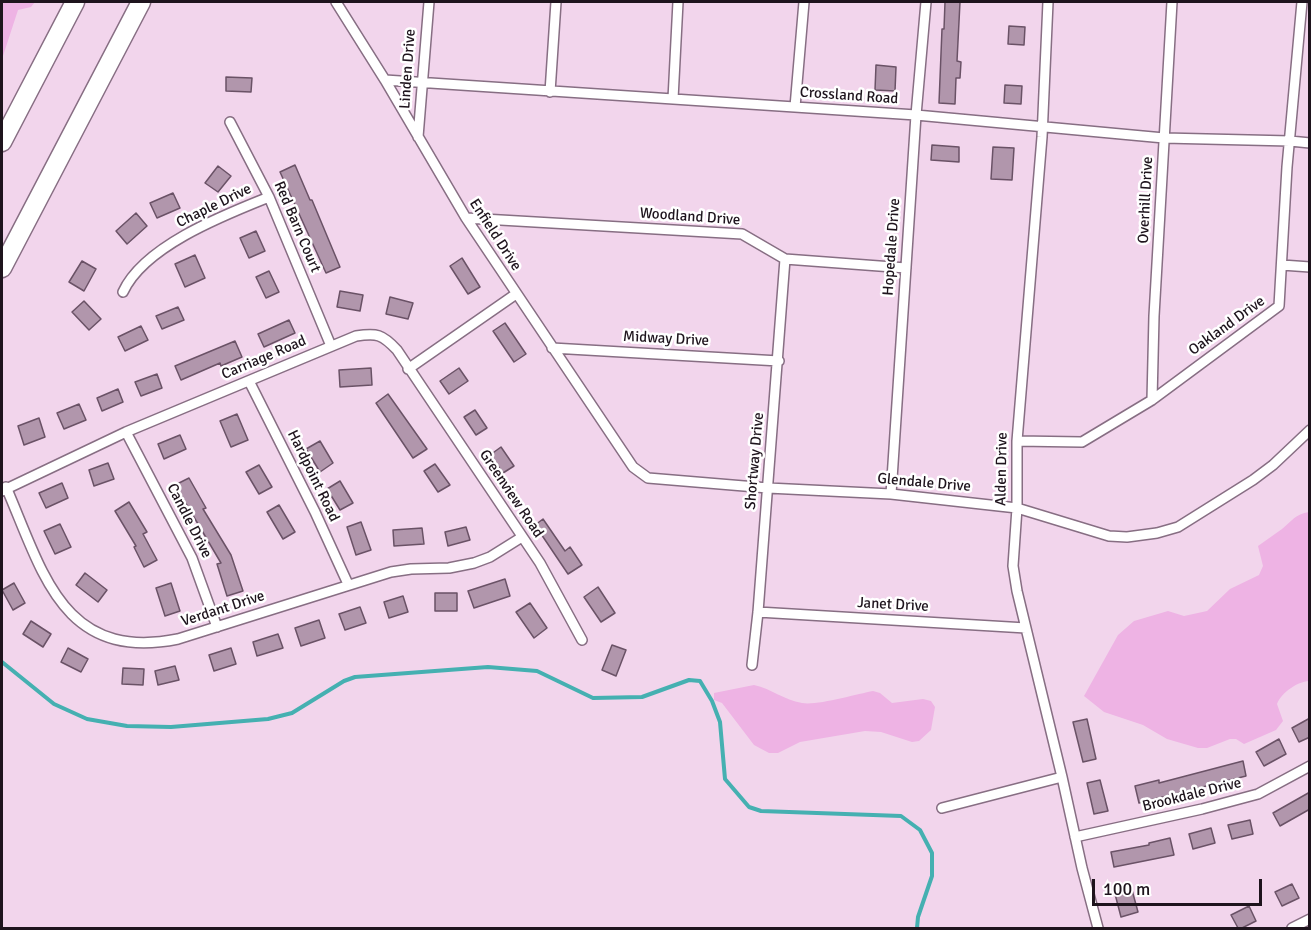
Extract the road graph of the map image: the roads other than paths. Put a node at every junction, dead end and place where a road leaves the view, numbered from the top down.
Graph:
1 (75, 2) edge
2 (141, 2) edge
3 (336, 2) edge
4 (429, 2) edge
5 (556, 2) edge
6 (678, 2) edge
7 (804, 2) edge
8 (926, 2) edge
9 (1048, 2) edge
10 (1172, 2) edge
11 (1302, 2) edge
12 (1305, 20) edge
13 (385, 80) junction
14 (422, 82) junction
15 (550, 92) junction
16 (673, 99) junction
17 (795, 107) junction
18 (916, 116) junction
19 (230, 122) dead end
20 (1042, 126) junction
21 (418, 138) junction
22 (1164, 138) junction
23 (1290, 141) junction
24 (2, 142) edge
25 (1310, 143) edge
26 (268, 197) junction
27 (466, 218) junction
28 (785, 259) junction
29 (1282, 265) junction
30 (906, 267) junction
31 (1310, 267) edge
32 (2, 268) edge
33 (123, 292) dead end
34 (516, 294) junction
35 (331, 346) junction
36 (552, 348) junction
37 (778, 361) junction
38 (408, 369) junction
39 (249, 381) junction
40 (1152, 400) junction
41 (1310, 430) edge
42 (126, 432) junction
43 (1017, 441) junction
44 (643, 476) joint
45 (768, 488) junction
46 (4, 489) edge
47 (891, 494) junction
48 (1017, 507) junction
49 (522, 537) junction
50 (348, 584) junction
51 (758, 612) junction
52 (217, 627) junction
53 (1026, 628) junction
54 (582, 640) dead end
55 (752, 665) dead end
56 (1310, 766) edge
57 (1062, 777) junction
58 (942, 808) dead end
59 (1075, 837) junction
60 (1310, 919) edge
61 (1098, 928) edge
62 (1292, 928) edge

1 - 24 highway
2 - 32 highway
3 - 13 street, Enfield Drive
4 - 14 street, Linden Drive
5 - 15 street
6 - 16 street
7 - 17 street
8 - 18 street, Hopedale Drive
9 - 20 street, Alden Drive
10 - 22 street, Overhill Drive
11 - 12 street, Oakland Drive
12 - 23 street, Oakland Drive
13 - 14 street, Crossland Road
13 - 21 street, Enfield Drive
14 - 15 street, Crossland Road
14 - 21 street, Linden Drive
15 - 16 street, Crossland Road
16 - 17 street, Crossland Road
17 - 18 street, Crossland Road
18 - 20 street, Crossland Road
18 - 30 street, Hopedale Drive
19 - 26 street, Red Barn Court
20 - 22 street, Crossland Road
20 - 43 street, Alden Drive
21 - 27 street, Enfield Drive
22 - 23 street, Crossland Road
22 - 40 street, Overhill Drive
23 - 25 street, Crossland Road
23 - 29 street, Oakland Drive
26 - 33 street, Chaple Drive
26 - 35 street, Red Barn Court
27 - 28 street, Woodland Drive
27 - 34 street, Enfield Drive
28 - 30 street, Woodland Drive
28 - 37 street, Shortway Drive
29 - 31 street
29 - 40 street, Oakland Drive
30 - 47 street, Hopedale Drive
34 - 36 street, Enfield Drive
34 - 38 street
35 - 38 street, Carriage Road
35 - 39 street, Carriage Road
36 - 37 street, Midway Drive
36 - 44 street, Enfield Drive
37 - 45 street, Shortway Drive
38 - 49 street, Greenview Road
39 - 42 street, Carriage Road
39 - 50 street, Hardpoint Road
40 - 43 street, Oakland Drive
41 - 48 street, Glendale Drive
42 - 46 street, Carriage Road
42 - 52 street, Candle Drive
43 - 48 street, Alden Drive
44 - 45 street, Glendale Drive
45 - 47 street, Glendale Drive
45 - 51 street, Shortway Drive
46 - 52 street, Verdant Drive
47 - 48 street, Glendale Drive
48 - 53 street, Alden Drive
49 - 50 street, Verdant Drive
49 - 54 street, Greenview Road
50 - 52 street, Verdant Drive
51 - 53 street, Janet Drive
51 - 55 street, Shortway Drive
53 - 57 street, Alden Drive
56 - 59 street, Brookdale Drive
57 - 58 street
57 - 59 street, Alden Drive
59 - 61 street, Alden Drive
60 - 62 street

